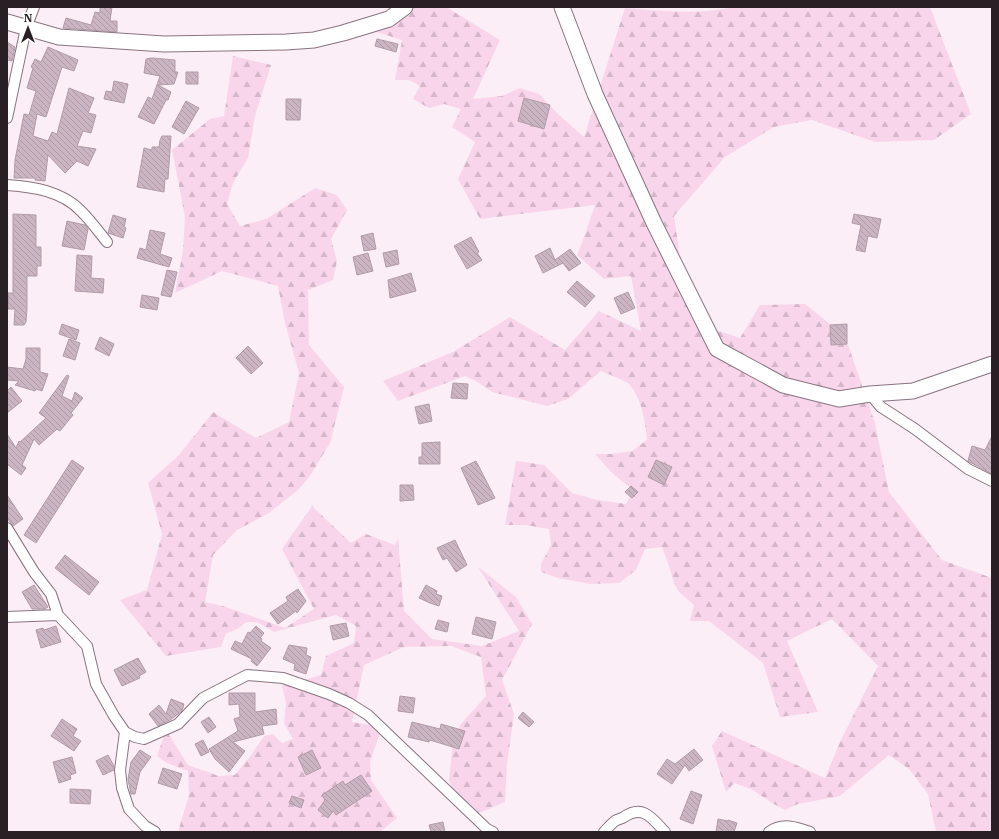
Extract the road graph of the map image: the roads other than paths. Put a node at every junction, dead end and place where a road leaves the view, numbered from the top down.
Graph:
1 (34, 7) edge
2 (405, 7) edge
3 (562, 7) edge
4 (7, 22) edge
5 (26, 28) junction
6 (7, 118) edge
7 (7, 185) edge
8 (108, 242) dead end
9 (992, 364) edge
10 (870, 394) junction
11 (992, 481) edge
12 (7, 528) edge
13 (58, 615) junction
14 (7, 617) edge
15 (125, 732) junction
16 (155, 832) edge
17 (493, 832) edge
18 (604, 832) edge
19 (665, 832) edge
20 (769, 832) edge
21 (810, 832) edge

1 - 5 street
2 - 5 street
3 - 10 street
4 - 5 street
5 - 6 street
7 - 8 street
9 - 10 street
10 - 11 street
12 - 13 street
13 - 14 street
13 - 15 street
15 - 16 street
15 - 17 street
18 - 19 street
20 - 21 street

